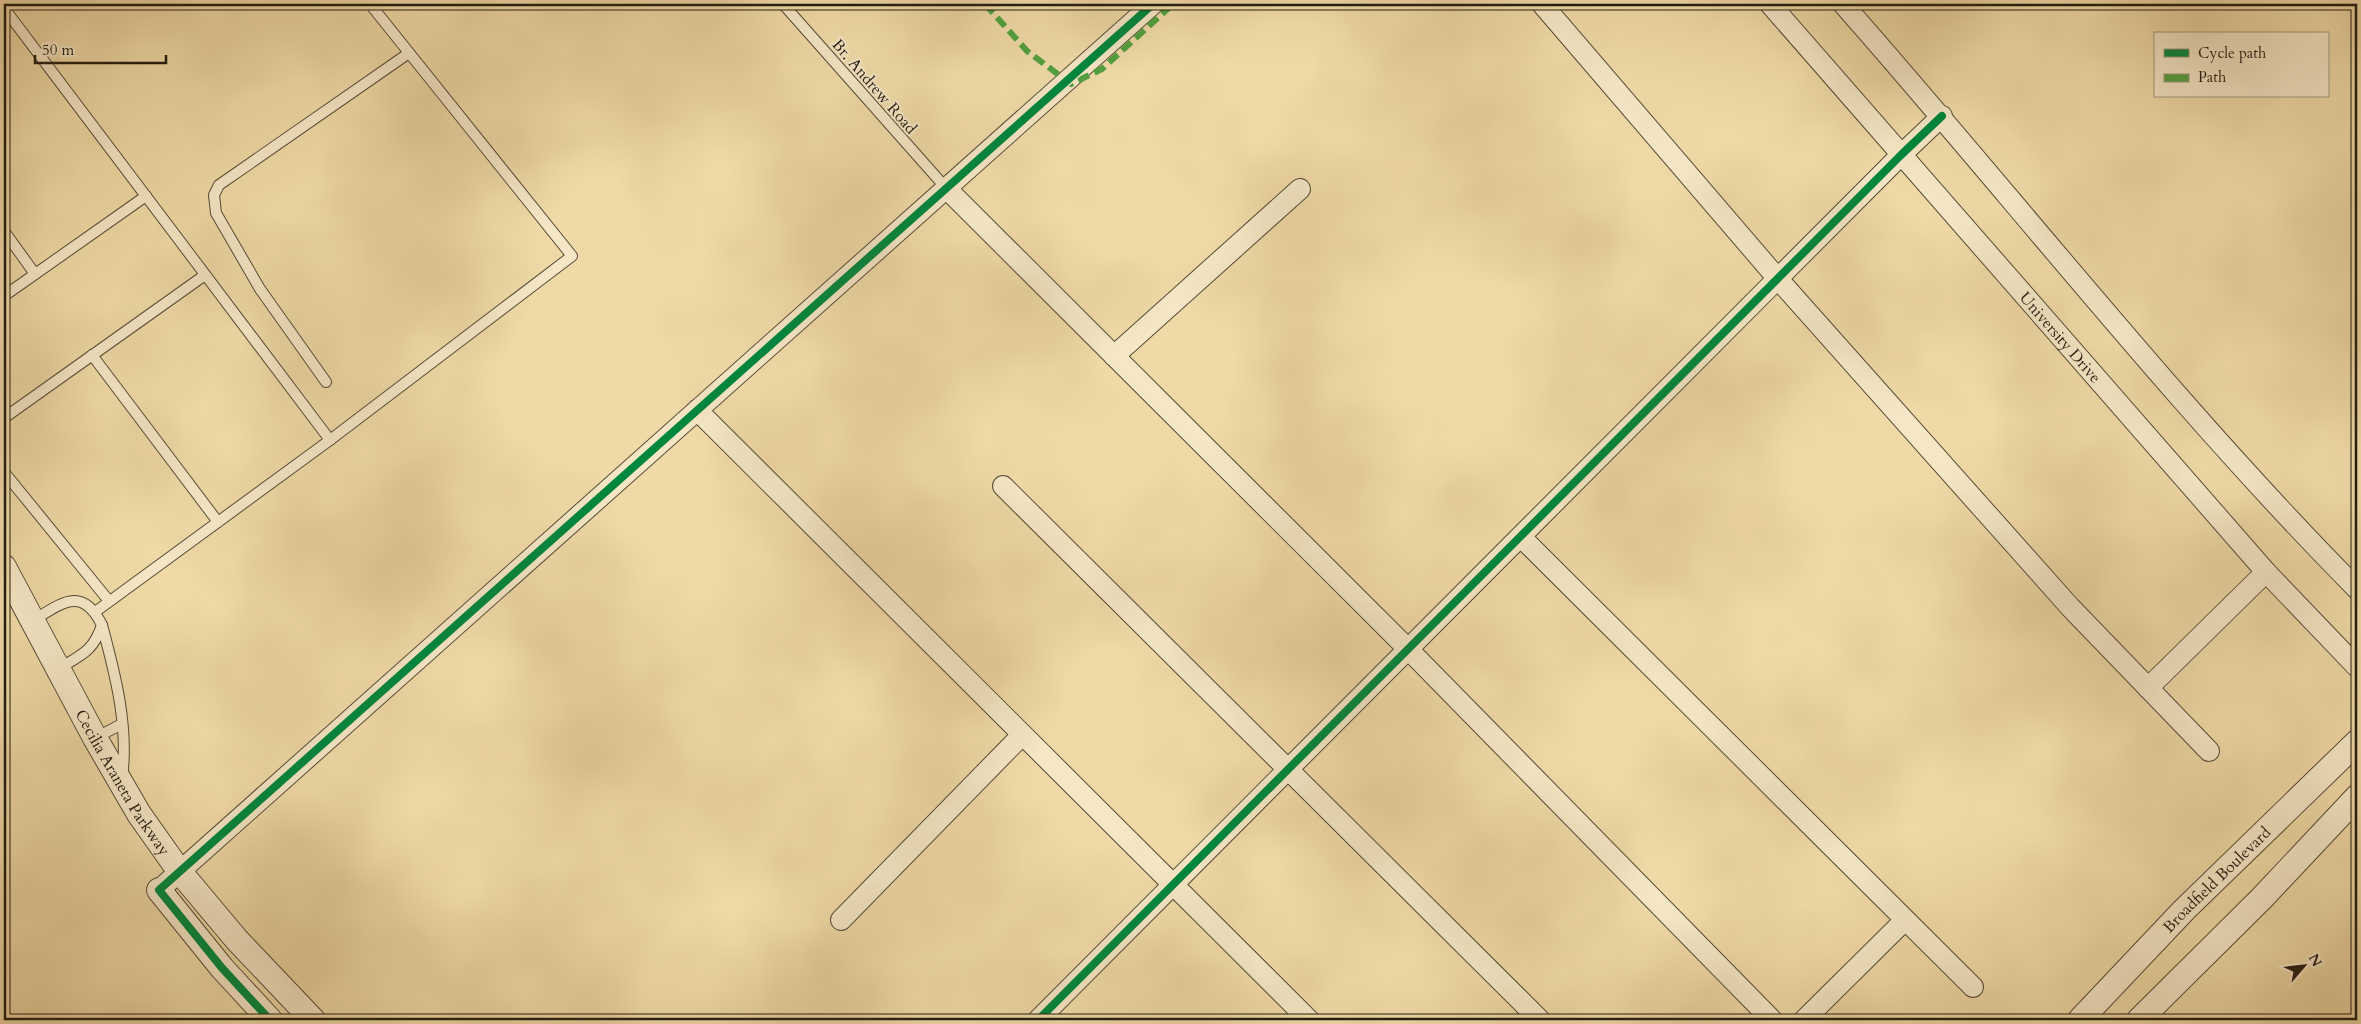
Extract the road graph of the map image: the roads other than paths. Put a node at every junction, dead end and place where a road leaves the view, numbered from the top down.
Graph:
1 (370, 4) edge
2 (783, 4) edge
3 (1153, 4) edge
4 (1542, 4) edge
5 (1770, 4) edge
6 (1843, 4) edge
7 (4, 8) edge
8 (409, 53) junction
9 (1942, 116) junction
10 (1901, 155) junction
11 (946, 188) junction
12 (1300, 189) dead end
13 (146, 196) junction
14 (4, 232) edge
15 (35, 274) junction
16 (205, 275) junction
17 (1778, 279) junction
18 (4, 296) edge
19 (92, 355) junction
20 (1114, 356) junction
21 (326, 382) dead end
22 (697, 410) junction
23 (4, 418) edge
24 (330, 440) junction
25 (4, 472) edge
26 (1003, 486) dead end
27 (218, 522) junction
28 (1520, 538) junction
29 (4, 567) edge
30 (2266, 572) junction
31 (2357, 589) edge
32 (110, 601) junction
33 (95, 612) junction
34 (32, 621) junction
35 (102, 625) junction
36 (1409, 650) junction
37 (2357, 667) edge
38 (58, 669) junction
39 (2148, 688) junction
40 (122, 724) junction
41 (1022, 735) junction
42 (95, 738) junction
43 (2357, 742) edge
44 (2209, 751) dead end
45 (1289, 770) junction
46 (121, 784) junction
47 (2357, 797) edge
48 (180, 872) junction
49 (1174, 886) junction
50 (159, 890) joint
51 (841, 920) dead end
52 (1905, 920) junction
53 (1973, 987) dead end
54 (270, 1020) edge
55 (312, 1020) edge
56 (1038, 1020) edge
57 (1309, 1020) edge
58 (1540, 1020) edge
59 (1772, 1020) edge
60 (1804, 1020) edge
61 (2080, 1020) edge
62 (2139, 1020) edge

1 - 8 lane
2 - 11 lane, Br. Andrew Road
3 - 11 street
4 - 17 street
5 - 10 street, University Drive
6 - 9 street
7 - 13 lane
8 - 21 lane
8 - 24 lane
9 - 10 street
9 - 31 street
10 - 17 street
10 - 30 street, University Drive
11 - 20 street
11 - 22 street
12 - 20 street
13 - 15 lane
13 - 16 lane
14 - 15 lane
15 - 18 lane
16 - 19 lane
16 - 24 lane
17 - 28 street
17 - 39 street
19 - 23 lane
19 - 27 lane
20 - 36 street
22 - 41 street
22 - 48 street
24 - 27 lane
25 - 32 lane
26 - 45 street
27 - 32 lane
28 - 36 street
28 - 52 street
29 - 34 street, Cecilia Araneta Parkway
30 - 37 street, University Drive
30 - 39 street
32 - 33 lane
33 - 34 lane
33 - 35 lane
34 - 38 street, Cecilia Araneta Parkway
35 - 38 lane
35 - 40 lane
36 - 45 street
36 - 59 street
38 - 42 street, Cecilia Araneta Parkway
39 - 44 street
40 - 42 lane
40 - 46 lane
41 - 49 street
41 - 51 street
42 - 46 street, Cecilia Araneta Parkway
43 - 61 street, Broadfield Boulevard
45 - 49 street
45 - 58 street
46 - 48 street, Cecilia Araneta Parkway
47 - 62 street
48 - 50 street
48 - 55 street, Cecilia Araneta Parkway
49 - 56 street
49 - 57 street
50 - 54 street
52 - 53 street
52 - 60 street

